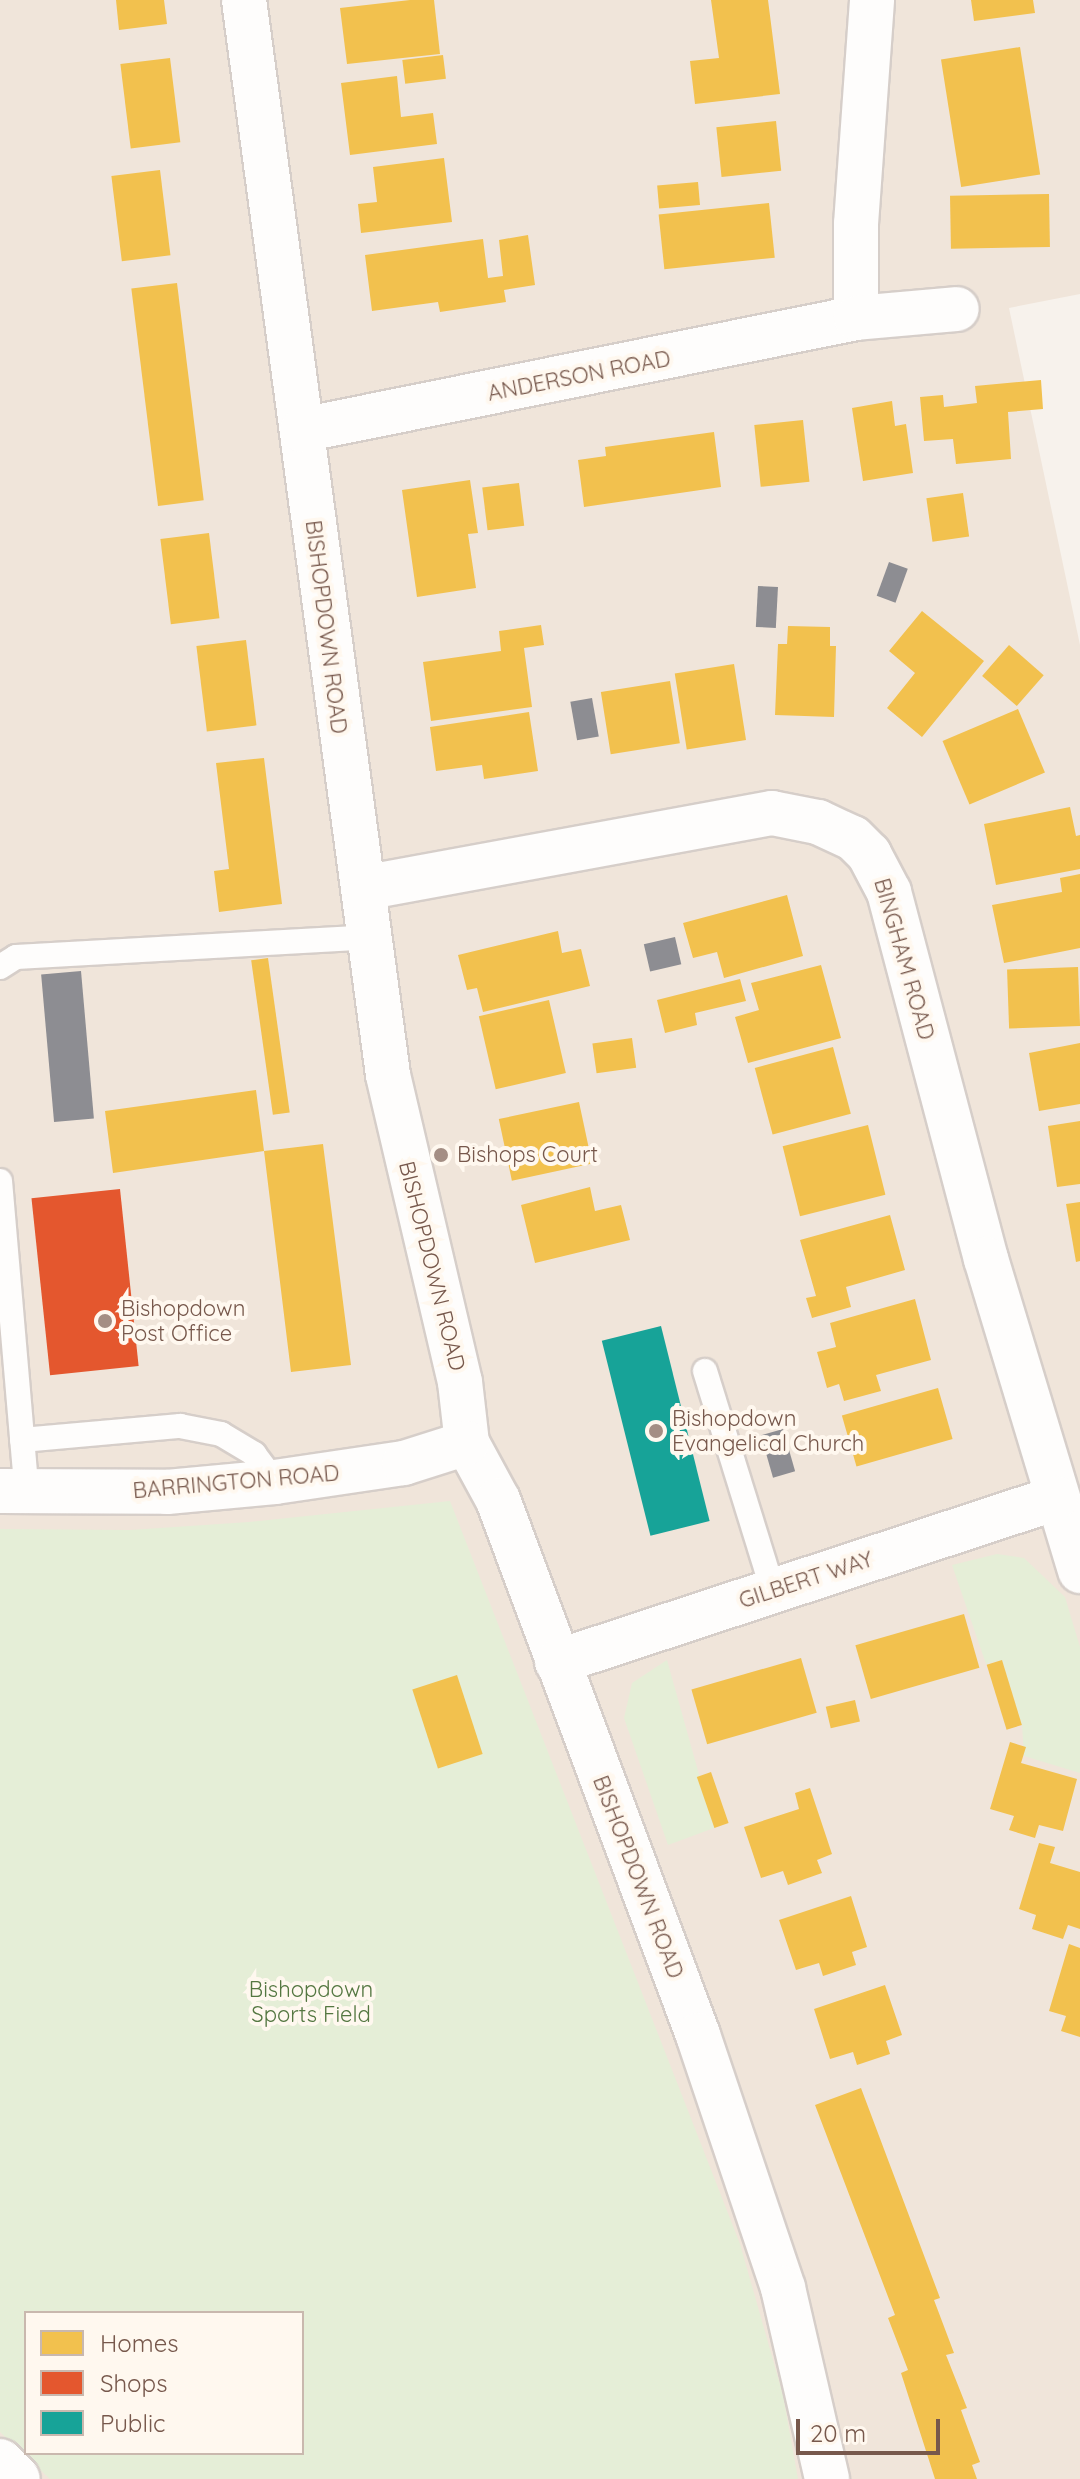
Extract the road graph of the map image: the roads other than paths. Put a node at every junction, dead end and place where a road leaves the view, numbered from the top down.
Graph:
1 (244, 0) edge
2 (872, 0) edge
3 (957, 309) dead end
4 (856, 318) junction
5 (302, 430) junction
6 (363, 888) junction
7 (369, 937) junction
8 (0, 967) edge
9 (0, 1181) edge
10 (705, 1371) dead end
11 (22, 1440) junction
12 (467, 1443) junction
13 (275, 1482) junction
14 (13, 1492) edge
15 (1056, 1498) junction
16 (1080, 1571) edge
17 (773, 1591) junction
18 (557, 1662) junction
19 (0, 2461) edge
20 (18, 2479) edge
21 (827, 2479) edge

1 - 5 street, BISHOPDOWN ROAD
2 - 4 street
3 - 4 street, ANDERSON ROAD
4 - 5 street, ANDERSON ROAD
5 - 6 street, BISHOPDOWN ROAD
6 - 7 street, BISHOPDOWN ROAD
6 - 15 street, BINGHAM ROAD
7 - 8 lane
7 - 12 street, BISHOPDOWN ROAD
9 - 11 lane
10 - 17 lane
11 - 13 lane
11 - 14 lane
12 - 13 street, BARRINGTON ROAD
12 - 18 street, BISHOPDOWN ROAD
13 - 14 street, BARRINGTON ROAD
15 - 16 street, BINGHAM ROAD
15 - 17 street, GILBERT WAY
17 - 18 street, GILBERT WAY
18 - 21 street, BISHOPDOWN ROAD
19 - 20 street

